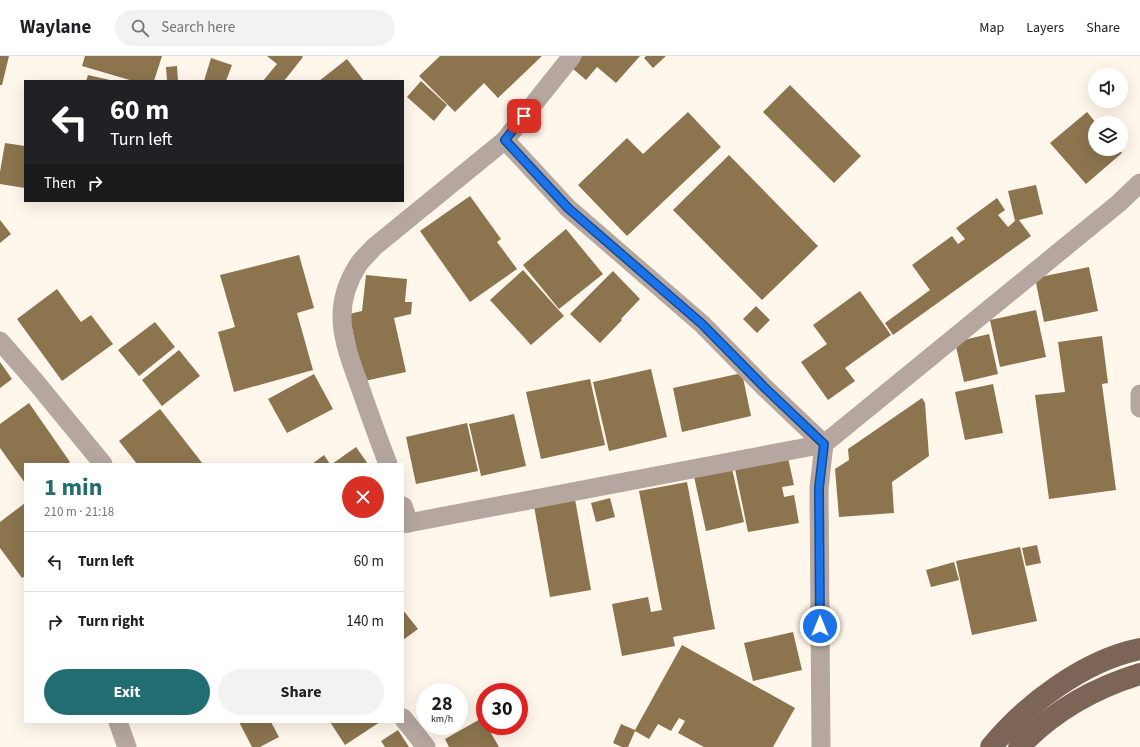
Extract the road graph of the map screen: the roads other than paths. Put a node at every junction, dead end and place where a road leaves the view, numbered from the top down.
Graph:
1 (572, 56) edge
2 (505, 140) junction
3 (1140, 183) edge
4 (0, 341) edge
5 (1140, 394) edge
6 (1140, 408) edge
7 (824, 444) junction
8 (102, 463) edge
9 (388, 463) edge
10 (405, 518) edge
11 (1138, 655) edge
12 (1140, 674) edge
13 (404, 719) edge
14 (118, 723) edge
15 (127, 747) edge
16 (426, 747) edge
17 (821, 747) edge
18 (991, 747) edge
19 (1019, 747) edge

1 - 2 street
2 - 7 street
2 - 9 street
3 - 7 street
4 - 8 street
5 - 6 street
7 - 10 street
7 - 17 street
11 - 18 main road
12 - 19 main road
13 - 16 street
14 - 15 street

